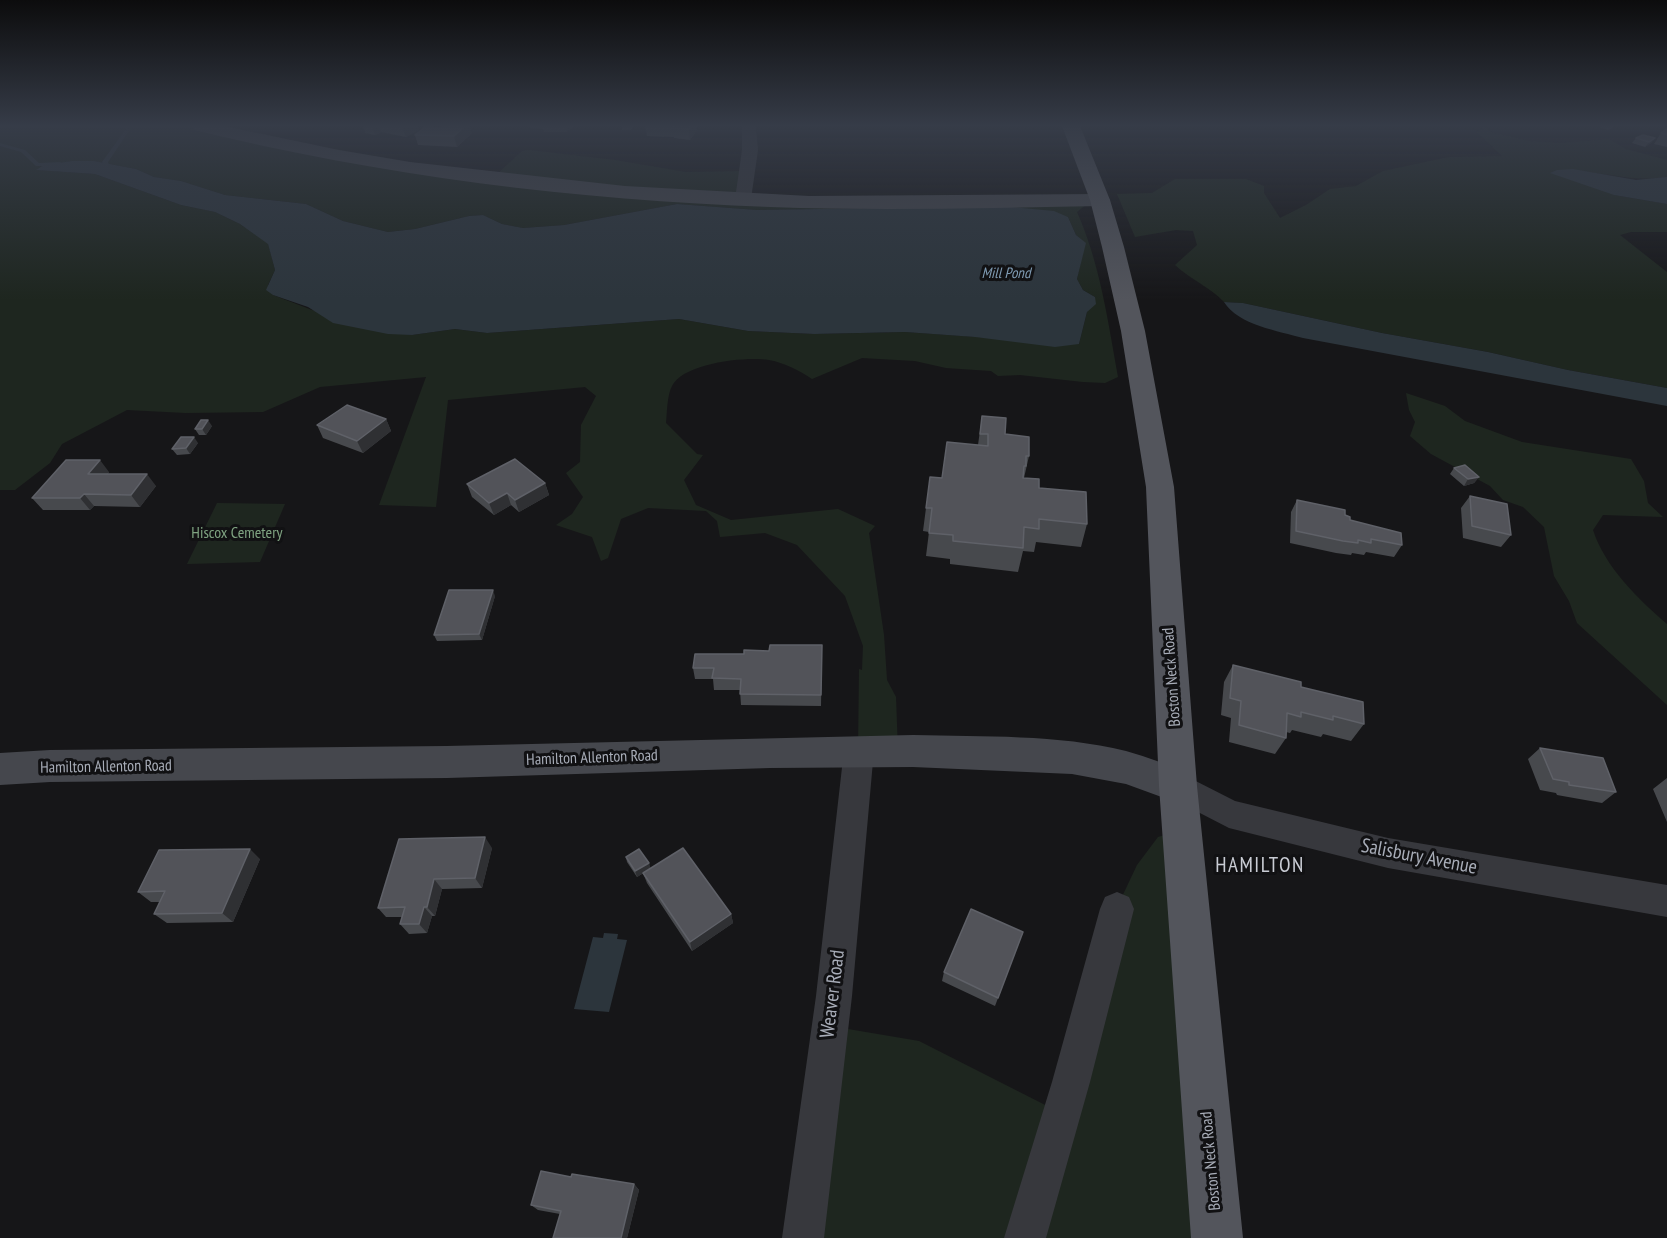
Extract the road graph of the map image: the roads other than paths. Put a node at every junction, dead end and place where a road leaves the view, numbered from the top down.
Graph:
1 (555, 184) edge
2 (745, 184) edge
3 (1094, 184) edge
4 (743, 199) junction
5 (1100, 200) junction
6 (860, 750) junction
7 (0, 770) edge
8 (1178, 786) junction
9 (1667, 902) edge
10 (1117, 909) dead end
11 (803, 1238) edge
12 (1025, 1238) edge
13 (1217, 1238) edge

1 - 4 street
2 - 4 street
3 - 5 main road, Boston Neck Road
4 - 5 street
5 - 8 main road, Boston Neck Road
6 - 7 street, Hamilton Allenton Road
6 - 8 street, Hamilton Allenton Road
6 - 11 street, Weaver Road
8 - 9 street, Salisbury Avenue
8 - 13 main road, Boston Neck Road
10 - 12 street

